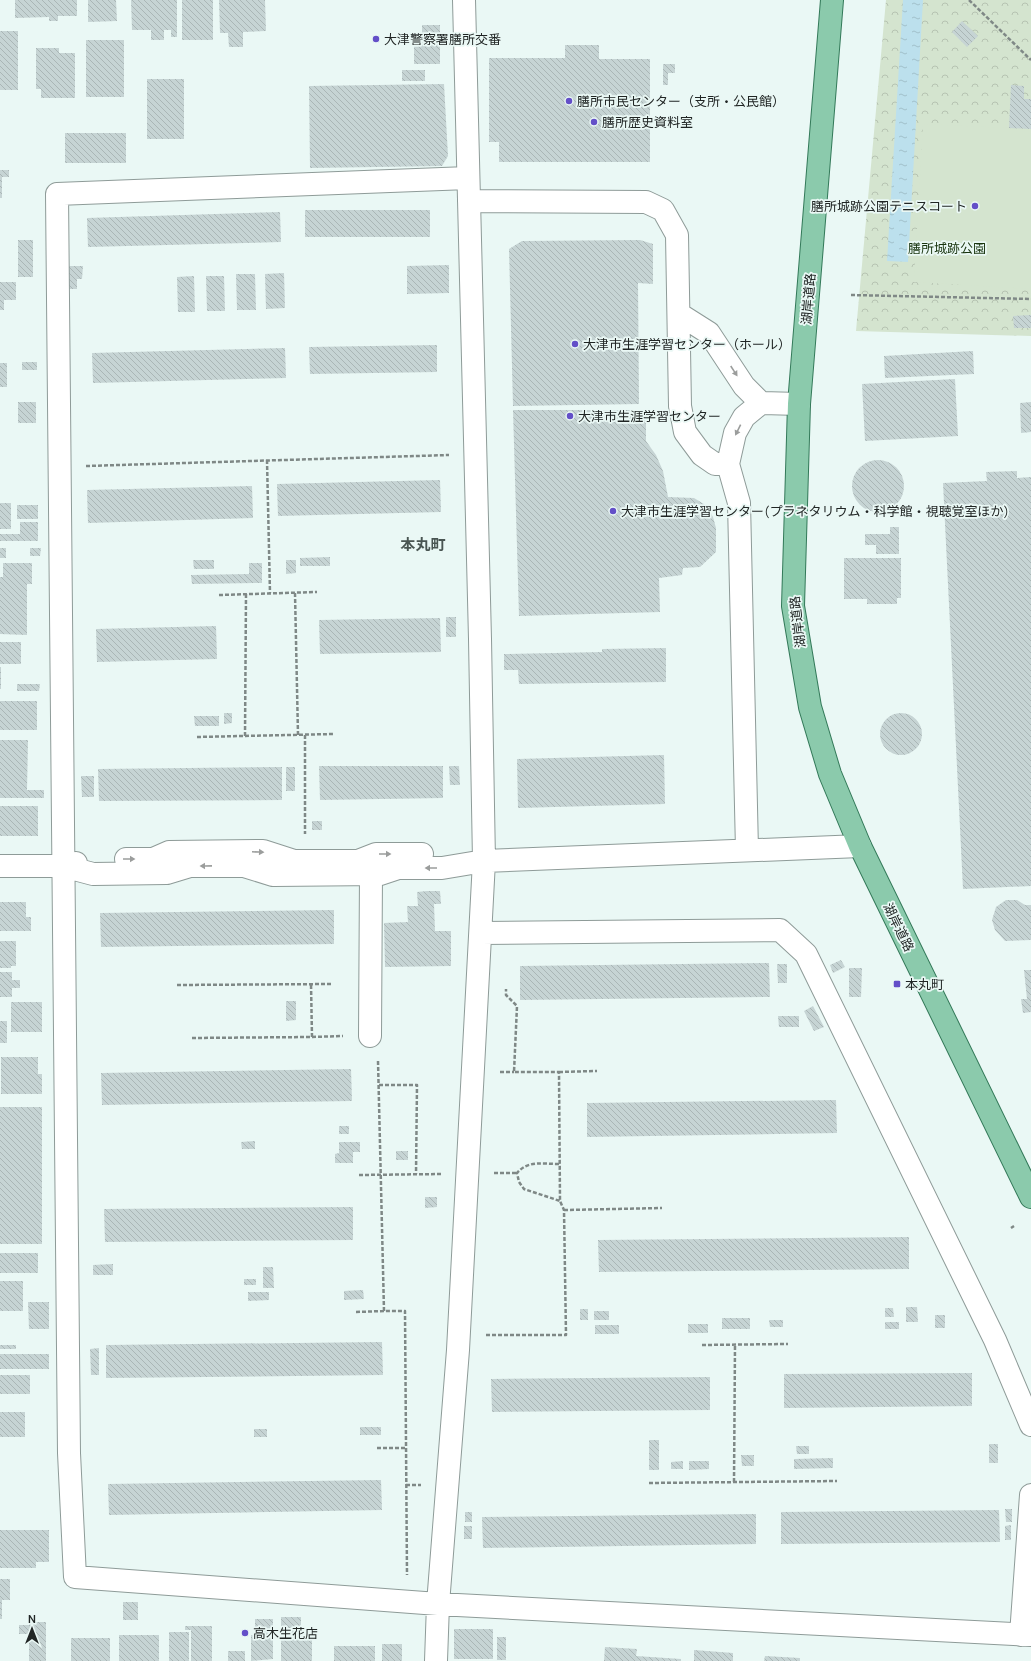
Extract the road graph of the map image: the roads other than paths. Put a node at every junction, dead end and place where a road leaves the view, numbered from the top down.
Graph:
1 (464, 0) edge
2 (832, 0) edge
3 (468, 178) junction
4 (469, 201) junction
5 (678, 314) junction
6 (761, 402) junction
7 (799, 404) junction
8 (728, 464) junction
9 (860, 846) junction
10 (747, 850) junction
11 (484, 861) junction
12 (0, 866) edge
13 (63, 866) junction
14 (371, 874) junction
15 (481, 933) junction
16 (370, 1036) road end
17 (1031, 1197) edge
18 (1031, 1425) edge
19 (1031, 1495) edge
20 (438, 1604) junction
21 (1026, 1635) edge
22 (436, 1661) edge

1 - 3 street
2 - 7 main road, 湖岸道路
3 - 4 street
3 - 13 street
4 - 5 street
4 - 11 street
5 -> 6 street
5 - 8 street
6 - 7 street
6 -> 8 street
7 - 9 main road, 湖岸道路
8 - 10 street
9 - 10 street
9 - 17 main road, 湖岸道路
10 - 11 street
13 -> 11 street
11 -> 14 street
11 - 15 street
12 - 13 street
14 -> 13 street
13 - 20 street
14 - 16 street
15 - 18 street
15 - 20 street
19 - 21 street
20 - 21 street
20 - 22 street

